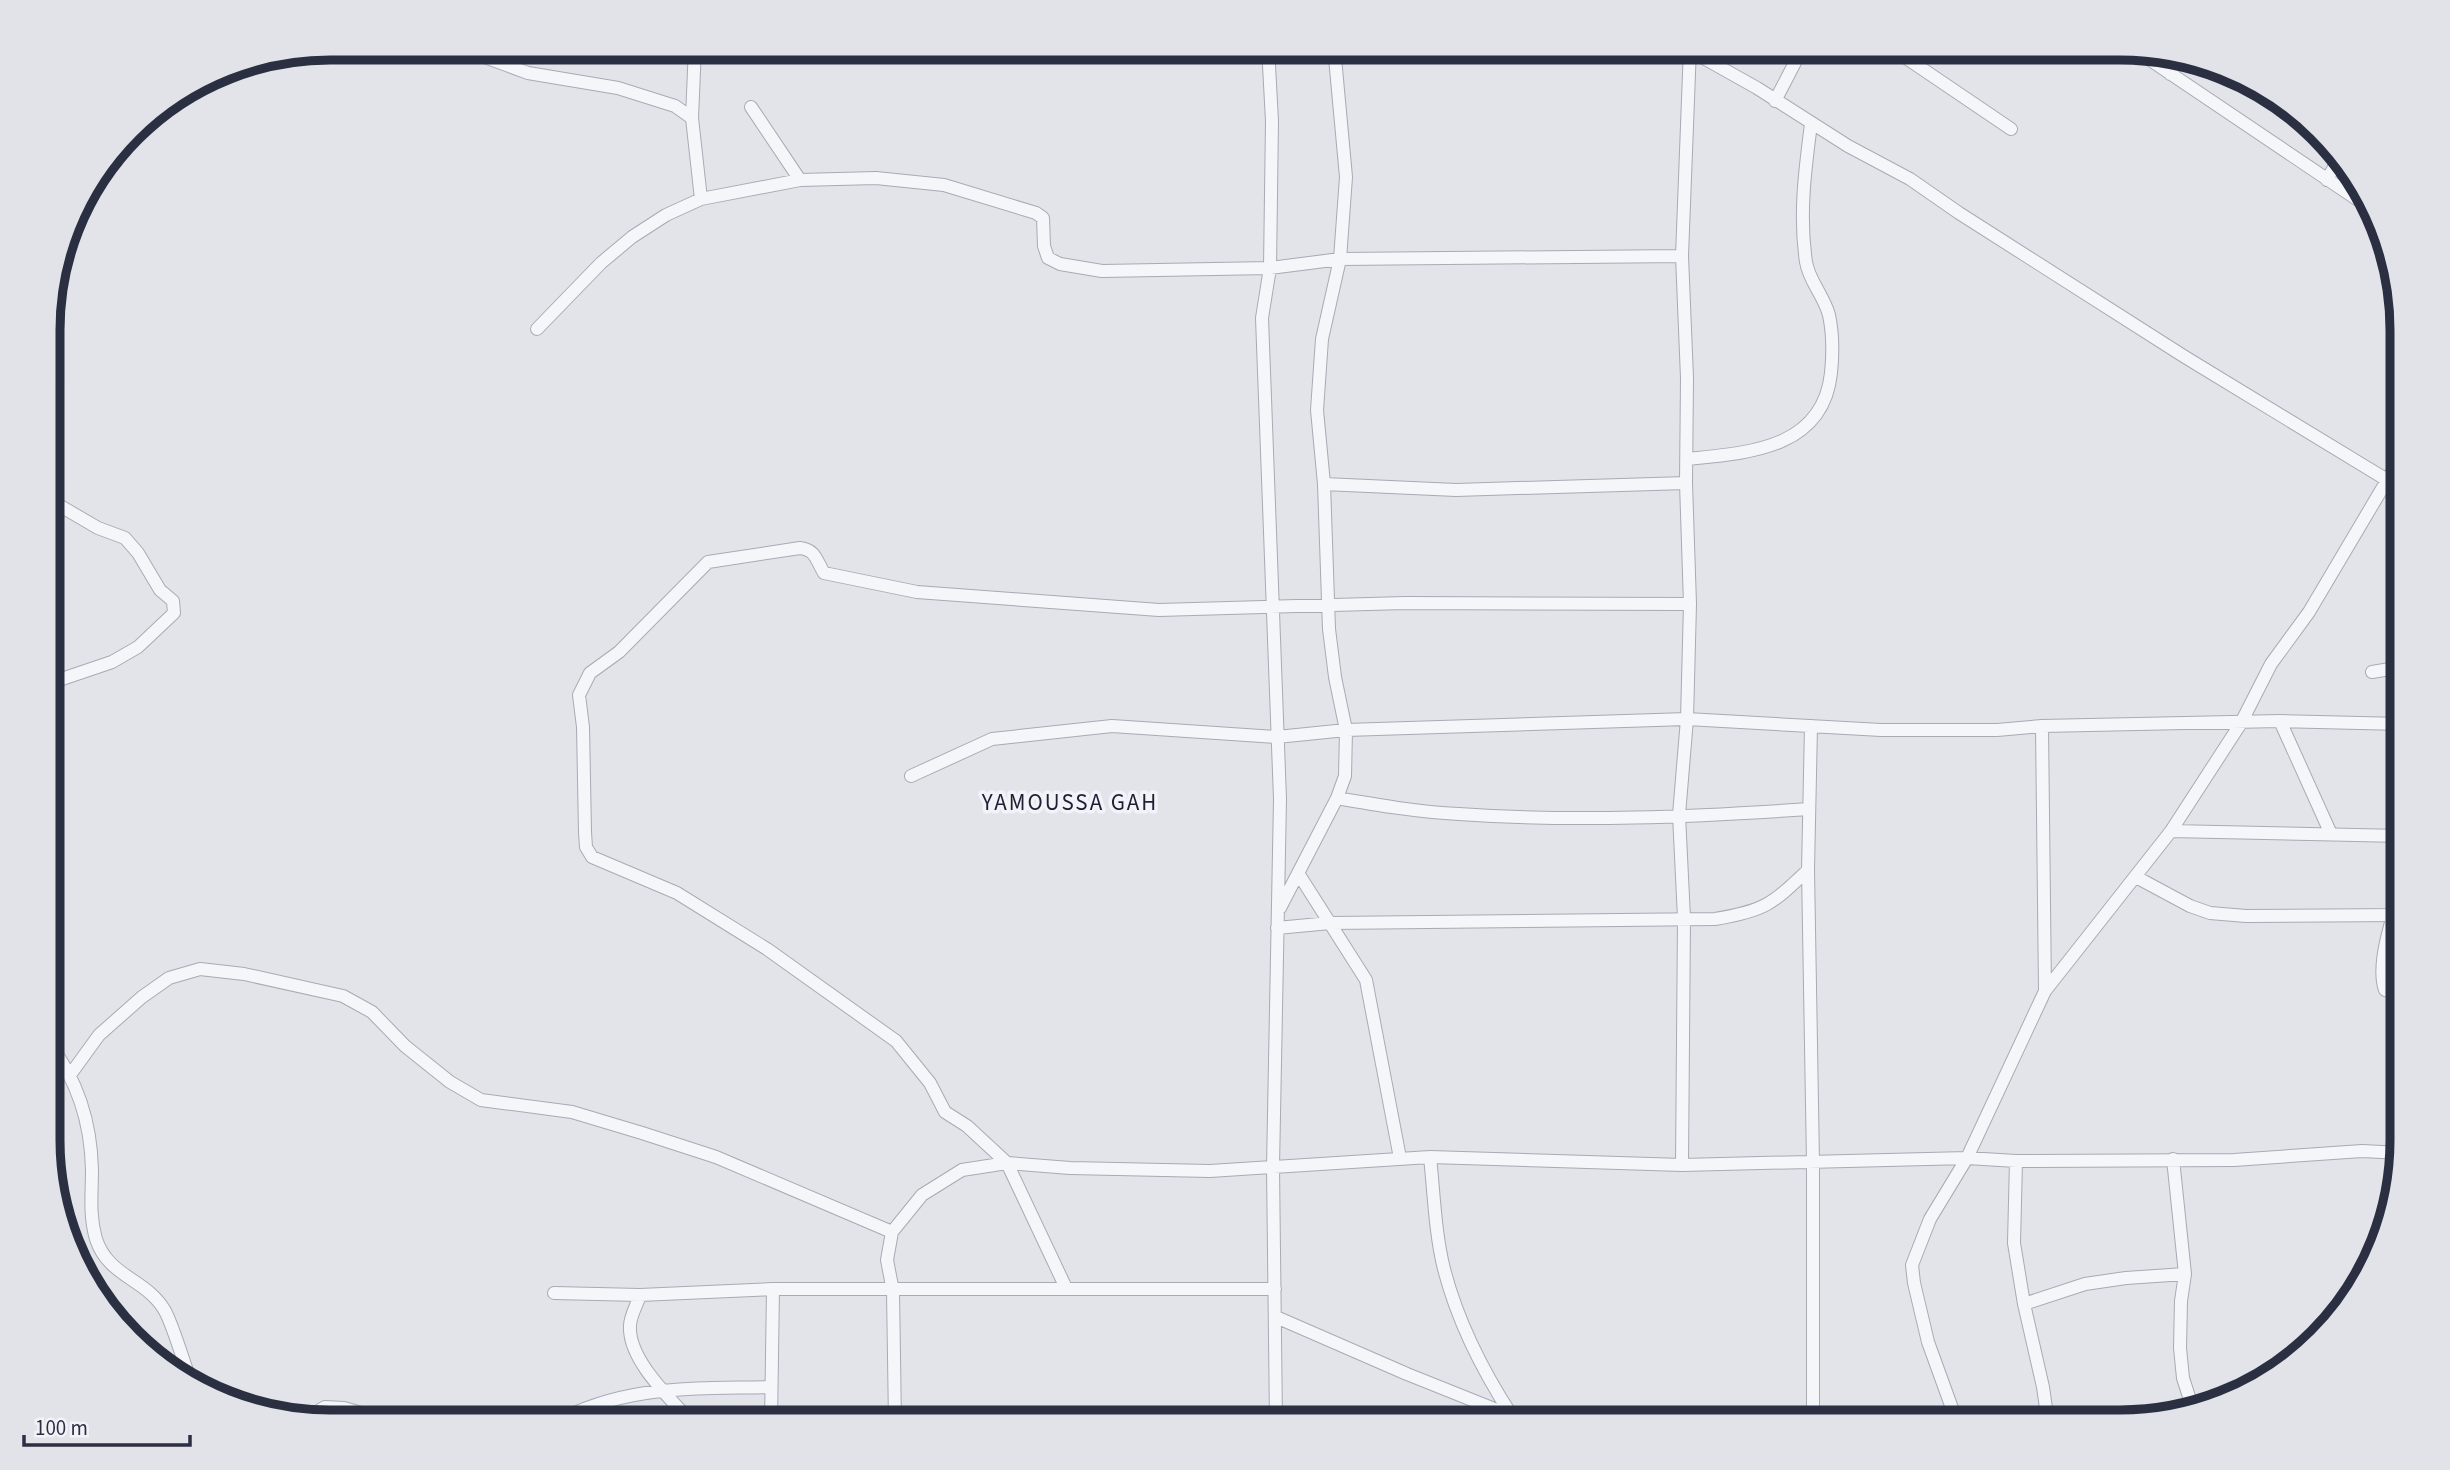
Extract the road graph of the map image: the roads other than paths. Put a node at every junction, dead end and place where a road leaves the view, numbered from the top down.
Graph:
1 (491, 60) edge
2 (694, 60) edge
3 (1269, 60) edge
4 (1335, 60) edge
5 (1688, 60) edge
6 (1709, 60) edge
7 (1796, 60) edge
8 (1909, 60) edge
9 (2152, 62) edge
10 (2175, 65) edge
11 (2170, 74) junction
12 (1775, 100) junction
13 (751, 107) dead end
14 (692, 118) junction
15 (1811, 124) junction
16 (2011, 129) dead end
17 (2335, 165) edge
18 (800, 180) junction
19 (2328, 180) junction
20 (701, 199) junction
21 (2356, 199) edge
22 (1682, 257) junction
23 (1340, 259) junction
24 (1270, 268) junction
25 (537, 329) dead end
26 (1687, 459) junction
27 (2390, 476) edge
28 (2388, 479) junction
29 (1686, 483) junction
30 (1324, 484) junction
31 (59, 505) edge
32 (1690, 604) junction
33 (1328, 606) junction
34 (1272, 607) junction
35 (2390, 669) edge
36 (2372, 672) dead end
37 (59, 680) edge
38 (1687, 719) junction
39 (2280, 721) junction
40 (2241, 723) junction
41 (2390, 724) edge
42 (1811, 726) junction
43 (2042, 726) junction
44 (1346, 730) junction
45 (1277, 737) junction
46 (911, 776) dead end
47 (1337, 799) junction
48 (1809, 809) junction
49 (1679, 815) junction
50 (2171, 831) junction
51 (2331, 834) junction
52 (2390, 836) edge
53 (1808, 870) junction
54 (1298, 873) junction
55 (2136, 877) junction
56 (1279, 912) junction
57 (2390, 915) edge
58 (1684, 918) junction
59 (1330, 923) junction
60 (1277, 928) junction
61 (2390, 932) edge
62 (2045, 991) junction
63 (2390, 991) edge
64 (59, 1057) edge
65 (69, 1075) junction
66 (2390, 1152) edge
67 (1430, 1157) junction
68 (1400, 1158) junction
69 (1967, 1158) junction
70 (2173, 1159) junction
71 (2015, 1161) junction
72 (1813, 1162) junction
73 (1007, 1163) junction
74 (1682, 1165) junction
75 (1273, 1167) junction
76 (892, 1232) junction
77 (2185, 1274) junction
78 (1066, 1288) junction
79 (773, 1289) junction
80 (1275, 1289) junction
81 (893, 1291) junction
82 (554, 1293) dead end
83 (640, 1295) junction
84 (2024, 1304) junction
85 (1276, 1317) junction
86 (186, 1369) edge
87 (771, 1387) junction
88 (662, 1390) junction
89 (2190, 1401) edge
90 (322, 1410) edge
91 (351, 1410) edge
92 (577, 1410) edge
93 (680, 1410) edge
94 (771, 1410) edge
95 (895, 1410) edge
96 (1276, 1410) edge
97 (1495, 1410) edge
98 (1511, 1410) edge
99 (1813, 1410) edge
100 (1953, 1410) edge
101 (2046, 1410) edge

1 - 14 street
2 - 14 street
3 - 24 street
4 - 23 street
5 - 22 street
6 - 12 street
7 - 12 street
8 - 16 street
9 - 11 street
10 - 11 street
11 - 19 street
12 - 15 street
13 - 18 street
14 - 20 street
15 - 26 street
15 - 28 street
17 - 19 street
18 - 20 street
18 - 24 street
19 - 21 street
20 - 25 street
22 - 23 street
22 - 26 street
23 - 24 street
23 - 30 street
24 - 34 street
26 - 29 street
27 - 28 street
28 - 40 street
29 - 30 street
29 - 32 street
30 - 33 street
31 - 37 street
32 - 33 street
32 - 38 street
33 - 34 street
33 - 44 street
34 - 45 street
34 - 73 street
35 - 36 street
38 - 42 street
38 - 44 street
38 - 49 street
39 - 40 street
39 - 41 street
39 - 51 street
40 - 43 street
40 - 50 street
42 - 43 street
42 - 48 street
43 - 62 street
44 - 45 street
44 - 47 street
45 - 46 street
45 - 56 street
47 - 49 street
47 - 54 street
48 - 49 street
48 - 53 street
49 - 58 street
50 - 51 street
50 - 55 street
51 - 52 street
53 - 58 street
53 - 72 street
54 - 56 street
54 - 59 street
55 - 57 street
55 - 62 street
56 - 60 street
58 - 59 street
58 - 74 street
59 - 60 street
59 - 68 street
60 - 75 street
61 - 63 street
62 - 69 street
64 - 65 street
65 - 76 street
65 - 86 street
66 - 70 street
67 - 68 street
67 - 74 street
67 - 98 street
68 - 75 street
69 - 71 street
69 - 72 street
69 - 100 street
70 - 71 street
70 - 77 street
71 - 84 street
72 - 74 street
72 - 99 street
73 - 75 street
73 - 76 street
73 - 78 street
75 - 80 street
76 - 81 street
77 - 84 street
77 - 89 street
78 - 80 street
78 - 81 street
79 - 81 street
79 - 83 street
79 - 87 street
80 - 85 street
81 - 95 street
82 - 83 street
83 - 88 street
84 - 101 street
85 - 96 street
85 - 97 street
87 - 88 street
87 - 94 street
88 - 92 street
88 - 93 street
90 - 91 street

